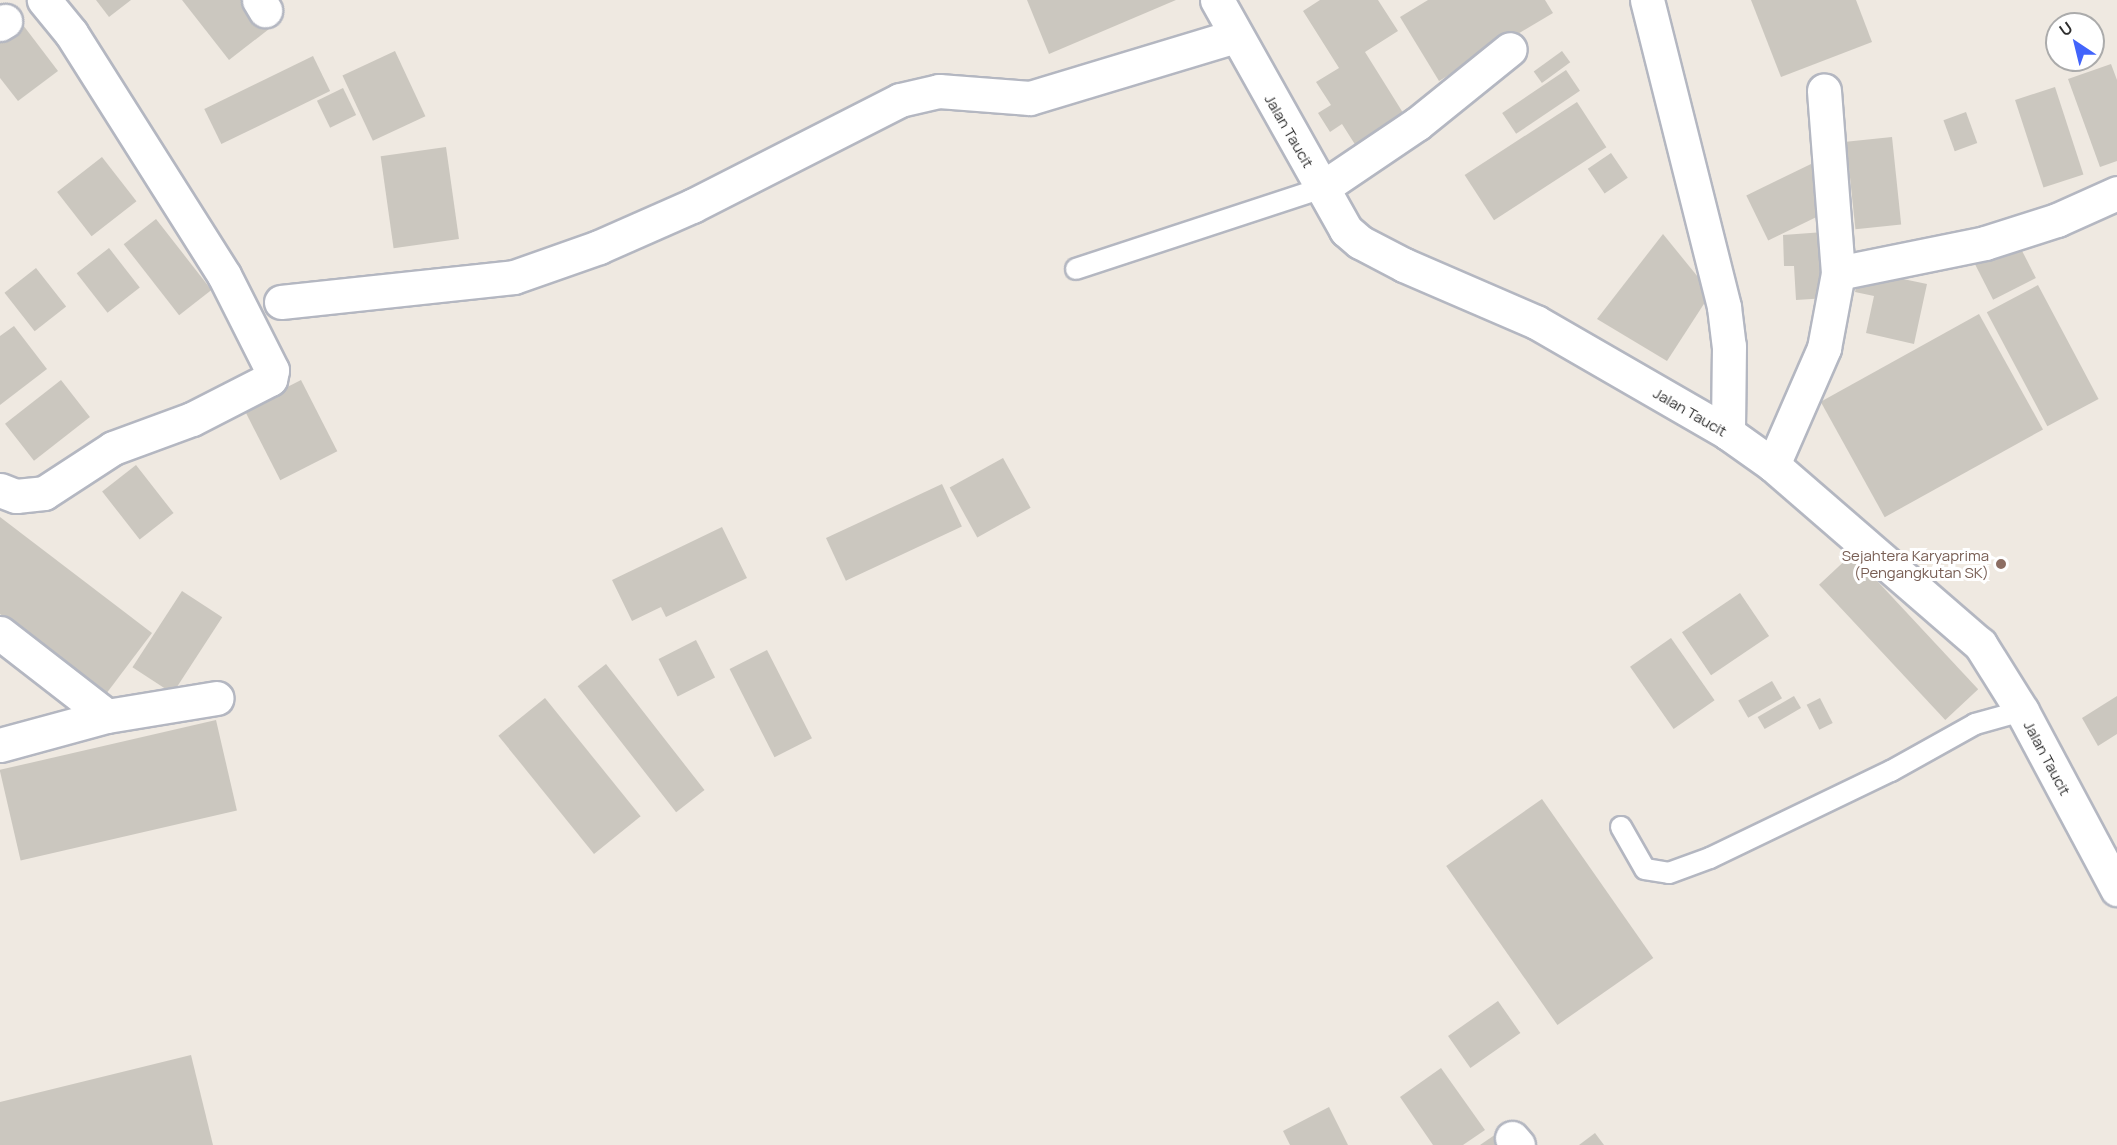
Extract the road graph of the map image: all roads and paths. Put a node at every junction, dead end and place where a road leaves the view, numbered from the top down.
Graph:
1 (44, 0) edge
2 (1217, 0) edge
3 (1647, 0) edge
4 (1235, 36) junction
5 (1510, 49) dead end
6 (1824, 91) dead end
7 (1322, 188) junction
8 (2117, 193) edge
9 (1076, 269) dead end
10 (1838, 273) junction
11 (281, 302) dead end
12 (1728, 434) junction
13 (1773, 465) junction
14 (0, 490) edge
15 (0, 633) edge
16 (217, 698) dead end
17 (2022, 711) junction
18 (107, 716) junction
19 (0, 745) edge
20 (1621, 827) dead end
21 (2117, 890) edge

1 - 14 street
2 - 4 street, Jalan Taucit
3 - 12 street
4 - 7 street, Jalan Taucit
4 - 11 street
5 - 7 street
6 - 10 street
7 - 9 lane
7 - 12 street, Jalan Taucit
8 - 10 street
10 - 13 street
12 - 13 street, Jalan Taucit
13 - 17 street, Jalan Taucit
15 - 18 street
16 - 18 street
17 - 20 lane
17 - 21 street, Jalan Taucit
18 - 19 street

